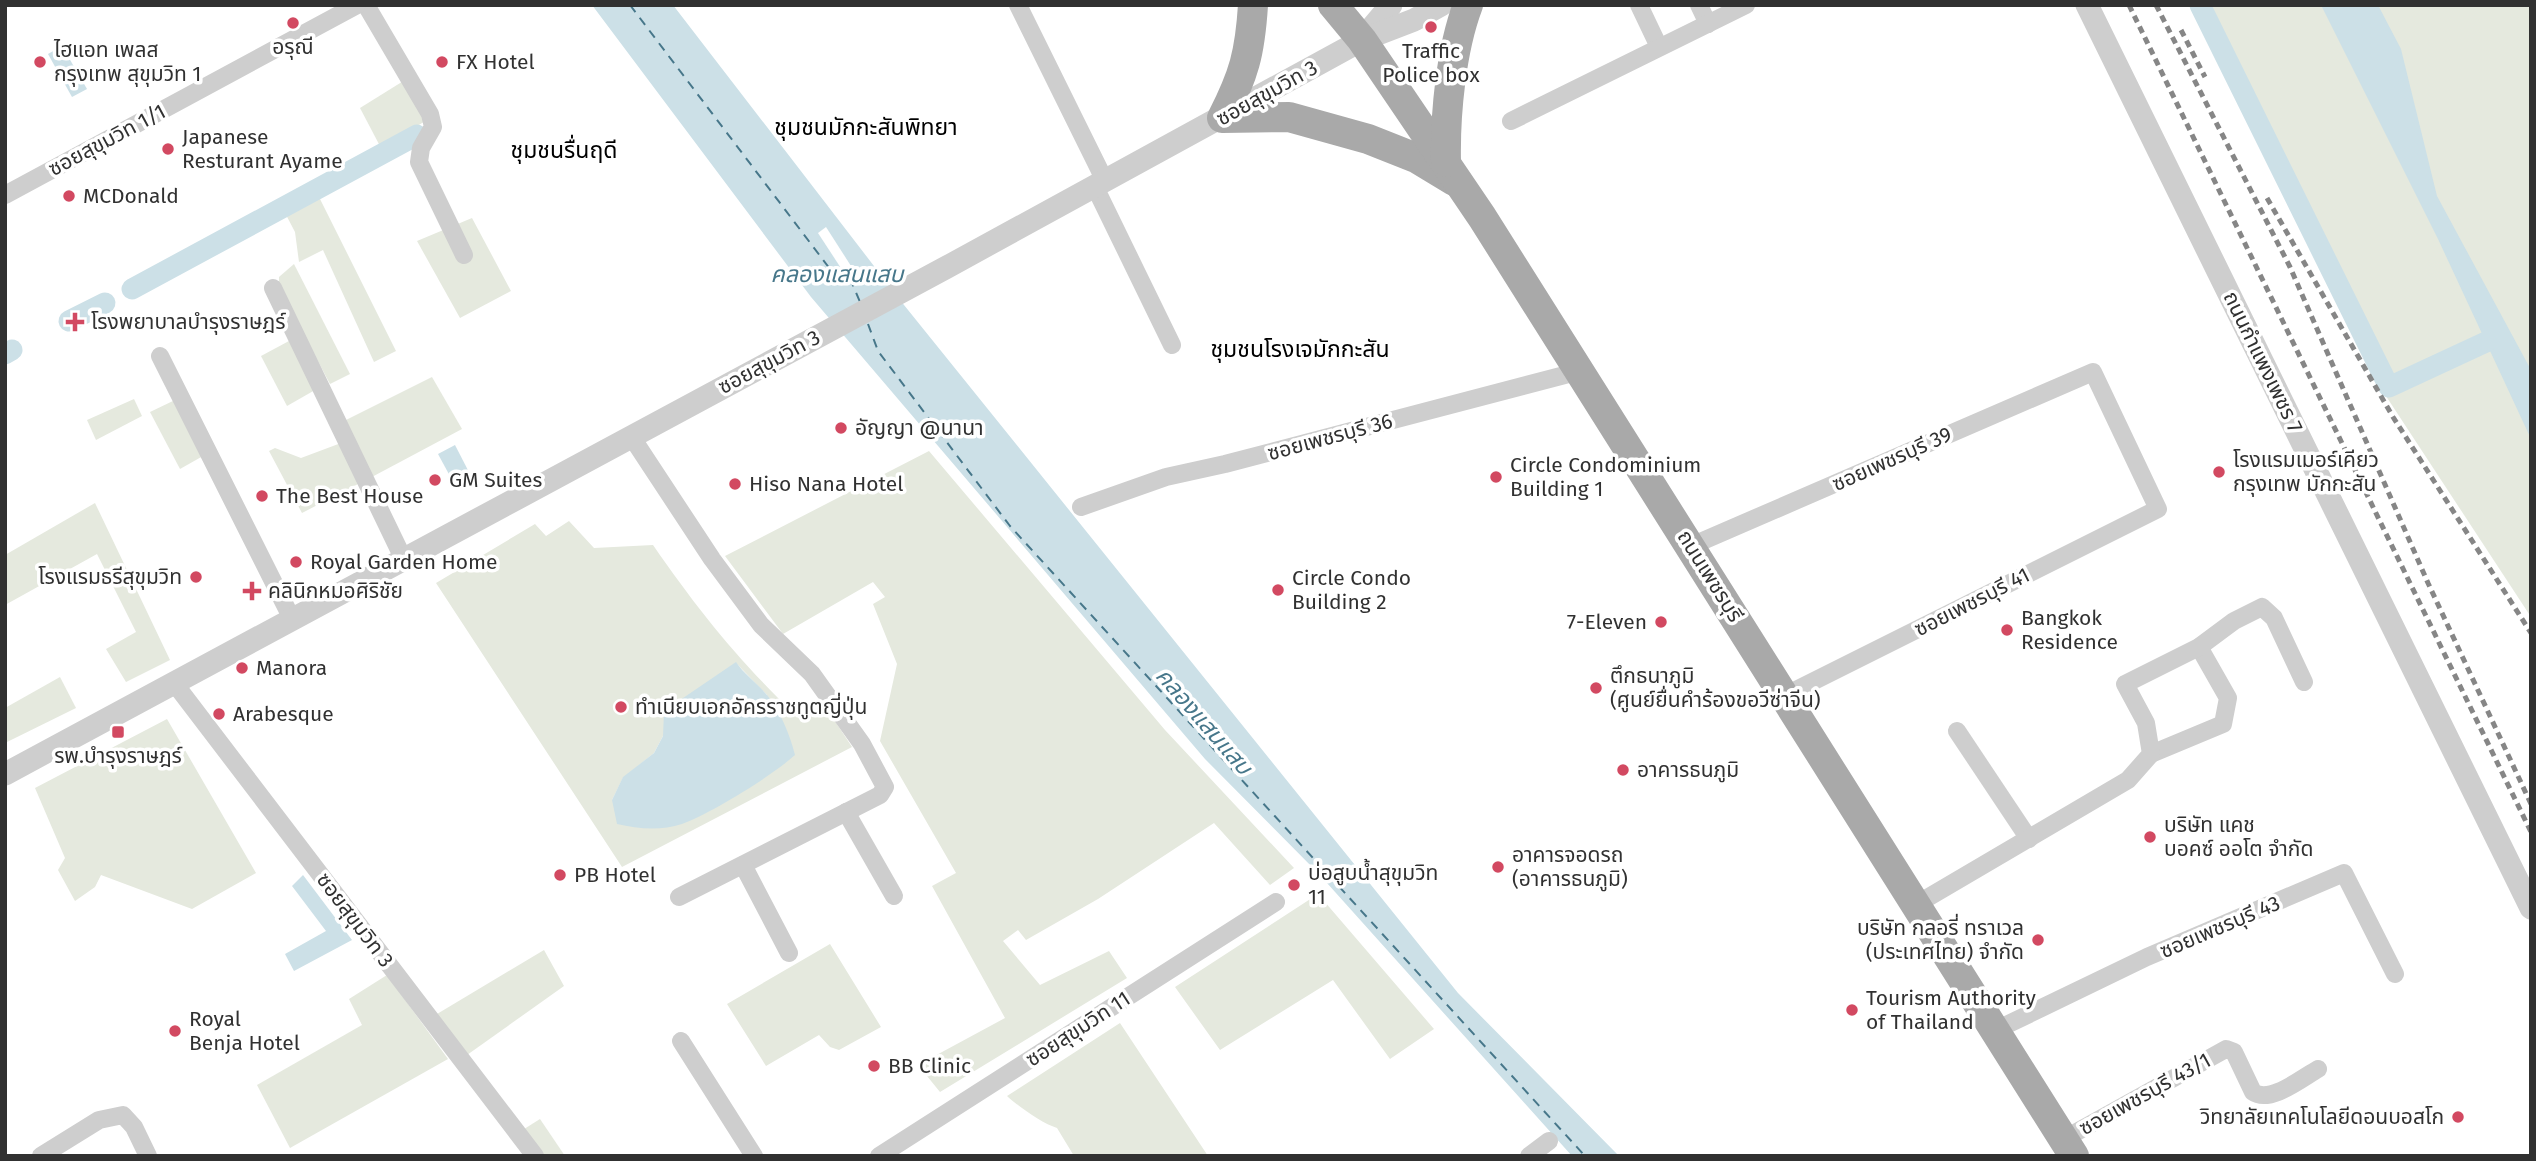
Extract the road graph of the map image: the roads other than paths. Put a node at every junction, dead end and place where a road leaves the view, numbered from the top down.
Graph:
1 (357, 5) edge
2 (366, 5) edge
3 (1018, 5) edge
4 (1253, 5) edge
5 (1333, 5) edge
6 (1391, 5) edge
7 (1441, 5) edge
8 (1468, 5) edge
9 (1639, 5) edge
10 (1699, 5) edge
11 (1746, 5) edge
12 (2087, 5) edge
13 (1708, 24) junction
14 (1362, 40) junction
15 (1659, 47) junction
16 (1222, 118) junction
17 (1511, 121) dead end
18 (1453, 174) junction
19 (1100, 184) junction
20 (5, 195) edge
21 (464, 256) dead end
22 (273, 288) dead end
23 (1172, 345) dead end
24 (160, 356) dead end
25 (1580, 371) junction
26 (631, 436) junction
27 (1081, 507) dead end
28 (2158, 509) joint
29 (1691, 546) junction
30 (403, 558) junction
31 (292, 619) junction
32 (2199, 647) junction
33 (2304, 682) dead end
34 (175, 684) junction
35 (1786, 695) junction
36 (1957, 731) dead end
37 (2151, 754) junction
38 (5, 774) edge
39 (846, 812) junction
40 (2029, 839) junction
41 (743, 864) junction
42 (894, 896) dead end
43 (679, 897) dead end
44 (1276, 902) dead end
45 (1917, 904) junction
46 (2531, 908) edge
47 (789, 953) dead end
48 (2395, 974) dead end
49 (1996, 1030) junction
50 (681, 1041) dead end
51 (2318, 1069) dead end
52 (1549, 1141) dead end
53 (2069, 1147) edge
54 (41, 1156) edge
55 (148, 1156) edge
56 (535, 1156) edge
57 (754, 1156) edge
58 (879, 1156) edge
59 (1529, 1156) edge

1 - 20 street, ซอยสุขุมวิท 1/1
2 - 21 street
3 - 19 street
4 - 16 main road
5 - 14 main road, ถนนเพชรบุรี
6 - 14 street
7 - 14 street
8 - 18 main road
9 - 15 street
10 - 13 street
11 - 13 street
12 - 46 street, ถนนกำแพงเพชร 7
13 - 15 street
14 - 16 street, ซอยสุขุมวิท 3
14 - 18 main road, ถนนเพชรบุรี
15 - 17 street
16 - 18 main road
16 - 19 street, ซอยสุขุมวิท 3
18 - 25 main road, ถนนเพชรบุรี
19 - 23 street
19 - 26 street, ซอยสุขุมวิท 3
22 - 30 street
24 - 31 street
25 - 27 street, ซอยเพชรบุรี 36
25 - 29 main road, ถนนเพชรบุรี
26 - 30 street, ซอยสุขุมวิท 3
26 - 39 street
28 - 29 street, ซอยเพชรบุรี 39
28 - 35 street, ซอยเพชรบุรี 41
29 - 35 main road, ถนนเพชรบุรี
30 - 31 street, ซอยสุขุมวิท 3
31 - 34 street, ซอยสุขุมวิท 3
32 - 33 street
32 - 37 street
32 - 37 street
34 - 38 street, ซอยสุขุมวิท 3
34 - 56 street, ซอยสุขุมวิท 3
35 - 45 main road, ถนนเพชรบุรี
36 - 40 street
37 - 40 street
39 - 41 street
39 - 42 street
40 - 45 street
41 - 43 street
41 - 47 street
44 - 58 street, ซอยสุขุมวิท 11
45 - 49 main road, ถนนเพชรบุรี
48 - 49 street, ซอยเพชรบุรี 43
49 - 53 main road, ถนนเพชรบุรี
50 - 57 street
51 - 53 street, ซอยเพชรบุรี 43/1
52 - 59 street
54 - 55 street

